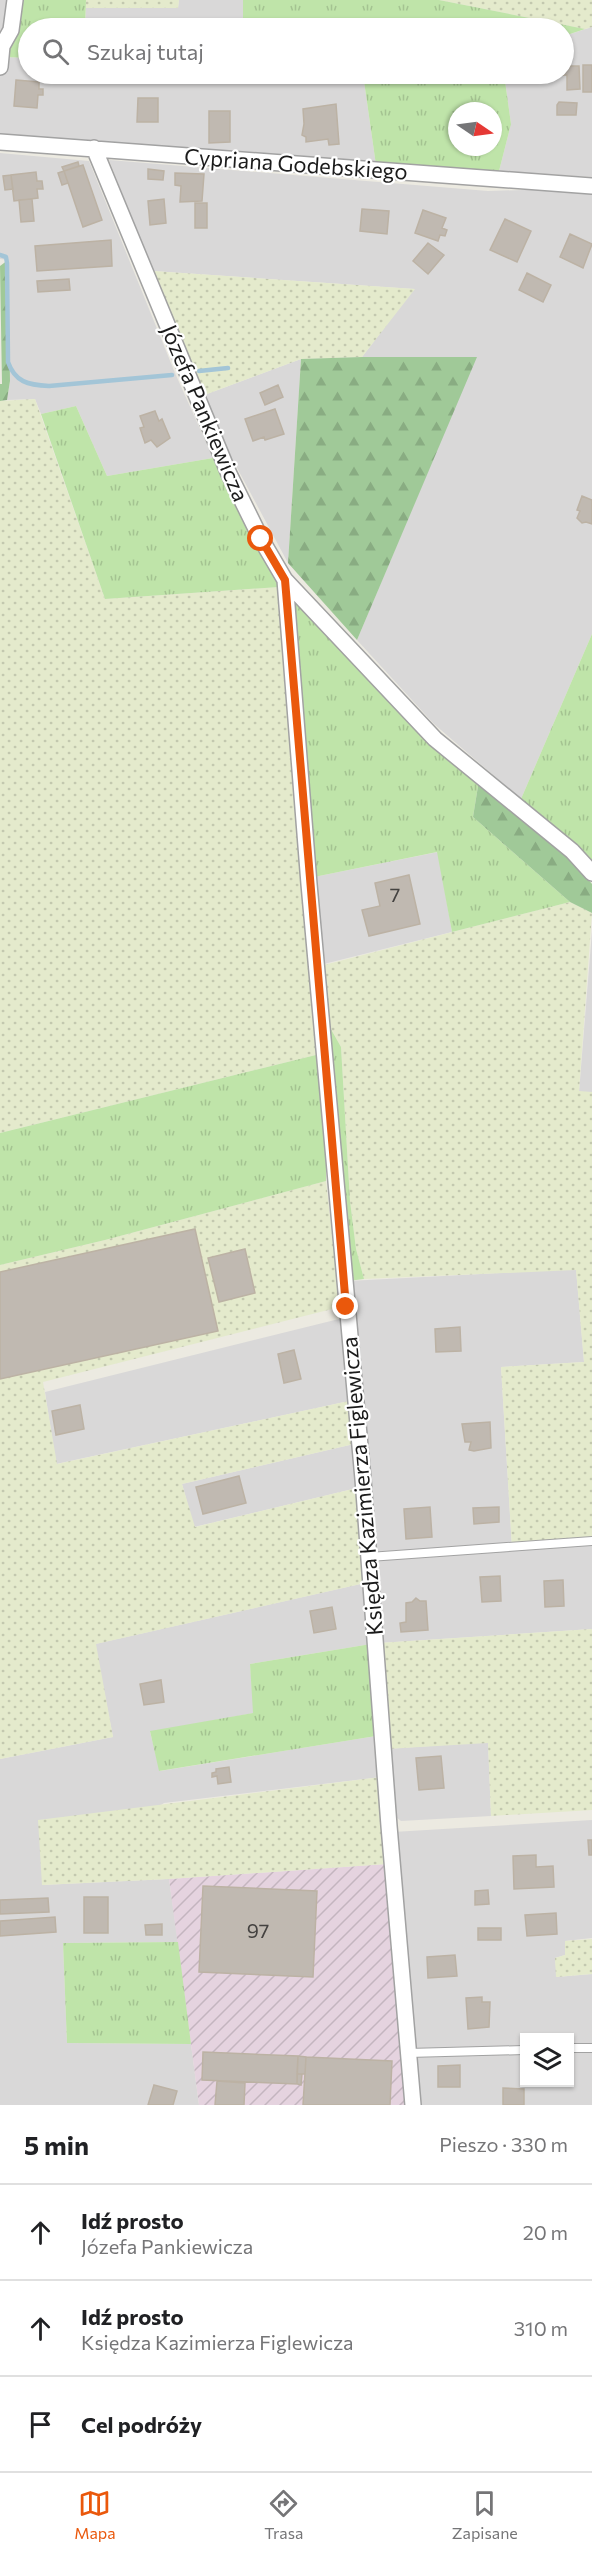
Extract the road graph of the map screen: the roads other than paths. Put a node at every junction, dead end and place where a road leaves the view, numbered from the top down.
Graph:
1 (15, 0) edge
2 (0, 67) edge
3 (0, 142) edge
4 (94, 148) junction
5 (592, 186) edge
6 (285, 580) junction
7 (592, 873) edge
8 (592, 1541) edge
9 (369, 1557) junction
10 (574, 2048) edge
11 (592, 2048) edge
12 (520, 2049) edge
13 (408, 2053) junction
14 (413, 2105) edge

1 - 2 street
3 - 4 street, Cypriana Godebskiego
4 - 5 street, Cypriana Godebskiego
4 - 6 street, Józefa Pankiewicza
6 - 7 street, Józefa Pankiewicza
6 - 9 street, Księdza Kazimierza Figlewicza
8 - 9 lane
9 - 13 street, Księdza Kazimierza Figlewicza
10 - 11 lane
12 - 13 lane
13 - 14 street, Księdza Kazimierza Figlewicza

